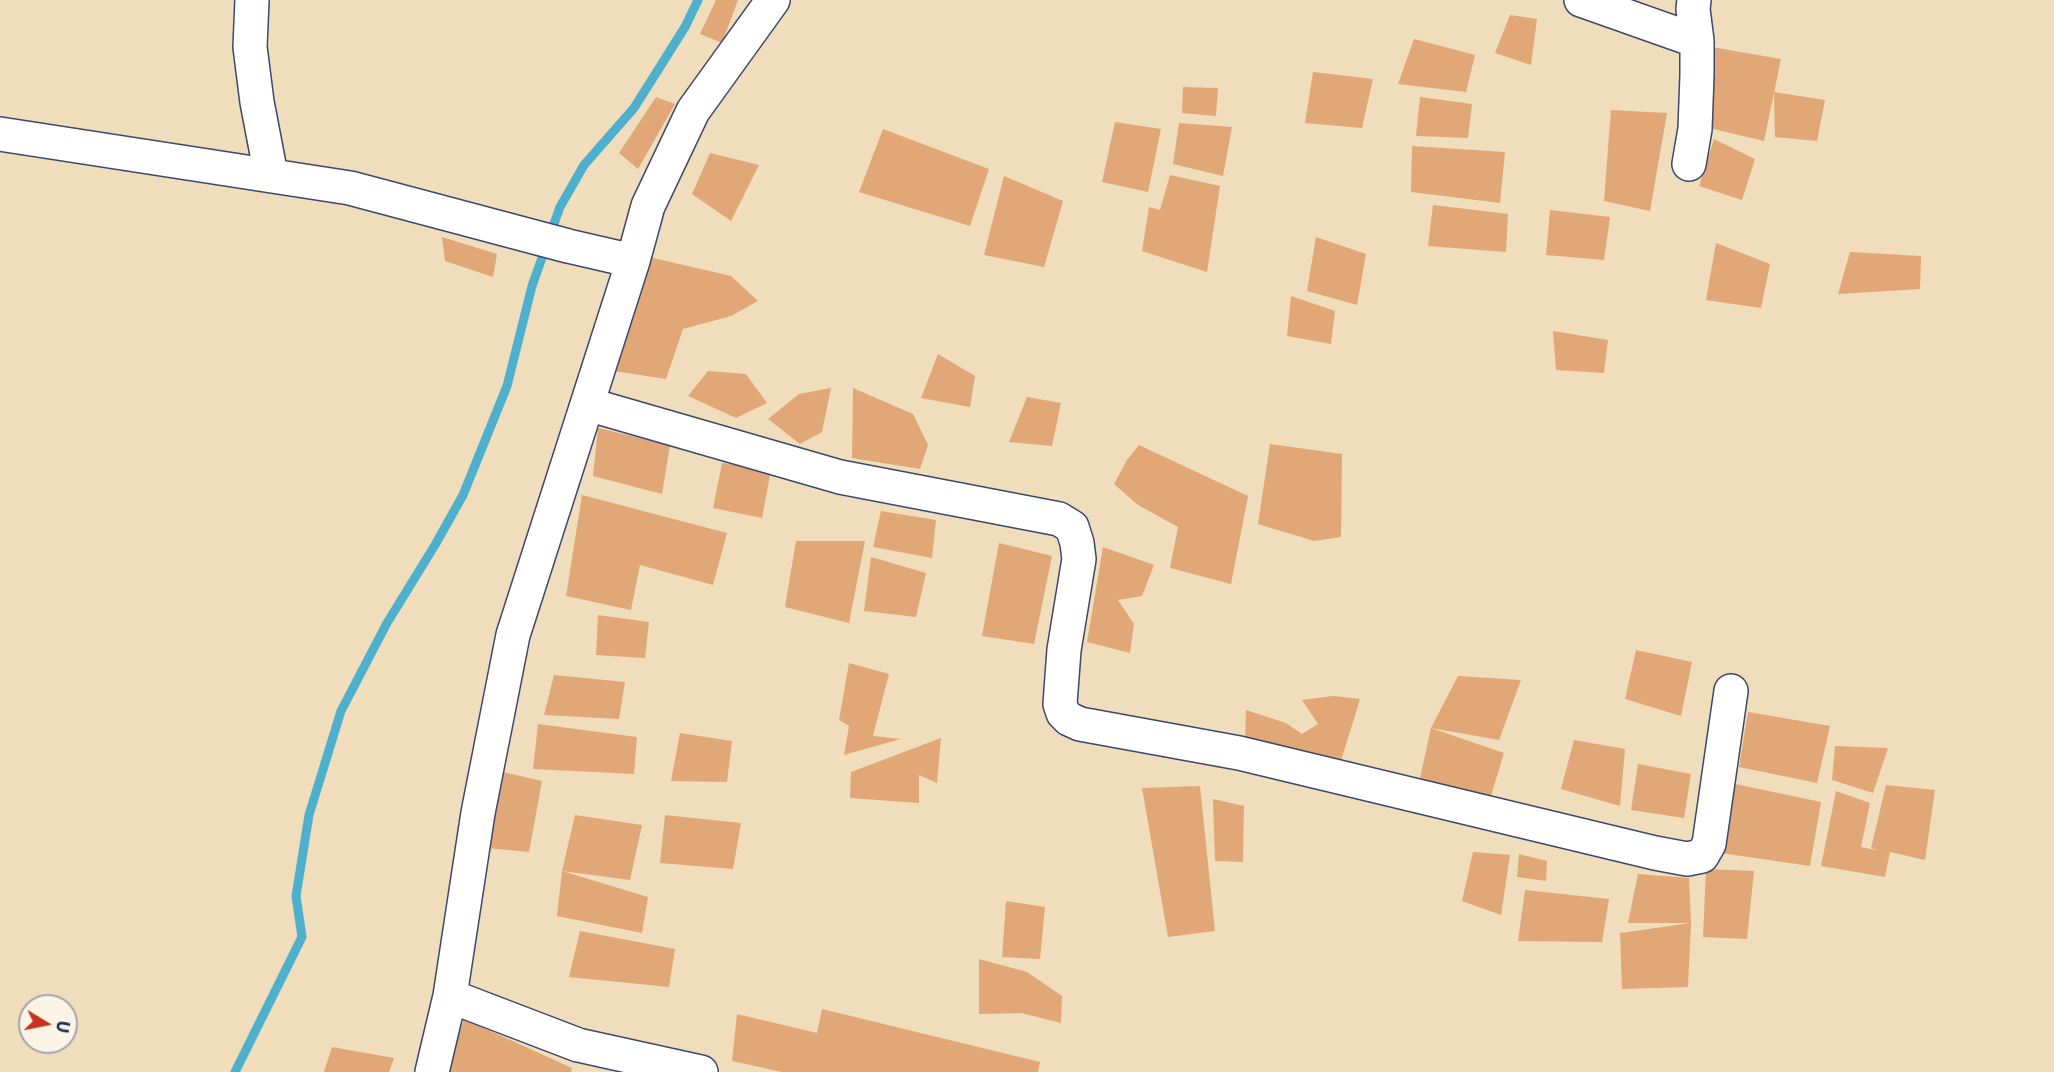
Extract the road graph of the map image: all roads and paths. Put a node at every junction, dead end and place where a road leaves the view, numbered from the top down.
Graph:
1 (252, 0) edge
2 (773, 0) edge
3 (1581, 0) edge
4 (1694, 0) edge
5 (1697, 41) junction
6 (0, 134) edge
7 (1689, 164) dead end
8 (271, 175) junction
9 (633, 261) junction
10 (587, 405) junction
11 (1731, 691) dead end
12 (450, 996) junction
13 (432, 1072) edge
14 (701, 1072) edge

1 - 8 street
2 - 9 street
3 - 5 street
4 - 5 street
5 - 7 street
6 - 8 street
8 - 9 street
9 - 10 street
10 - 11 street
10 - 12 street
12 - 13 street
12 - 14 street

